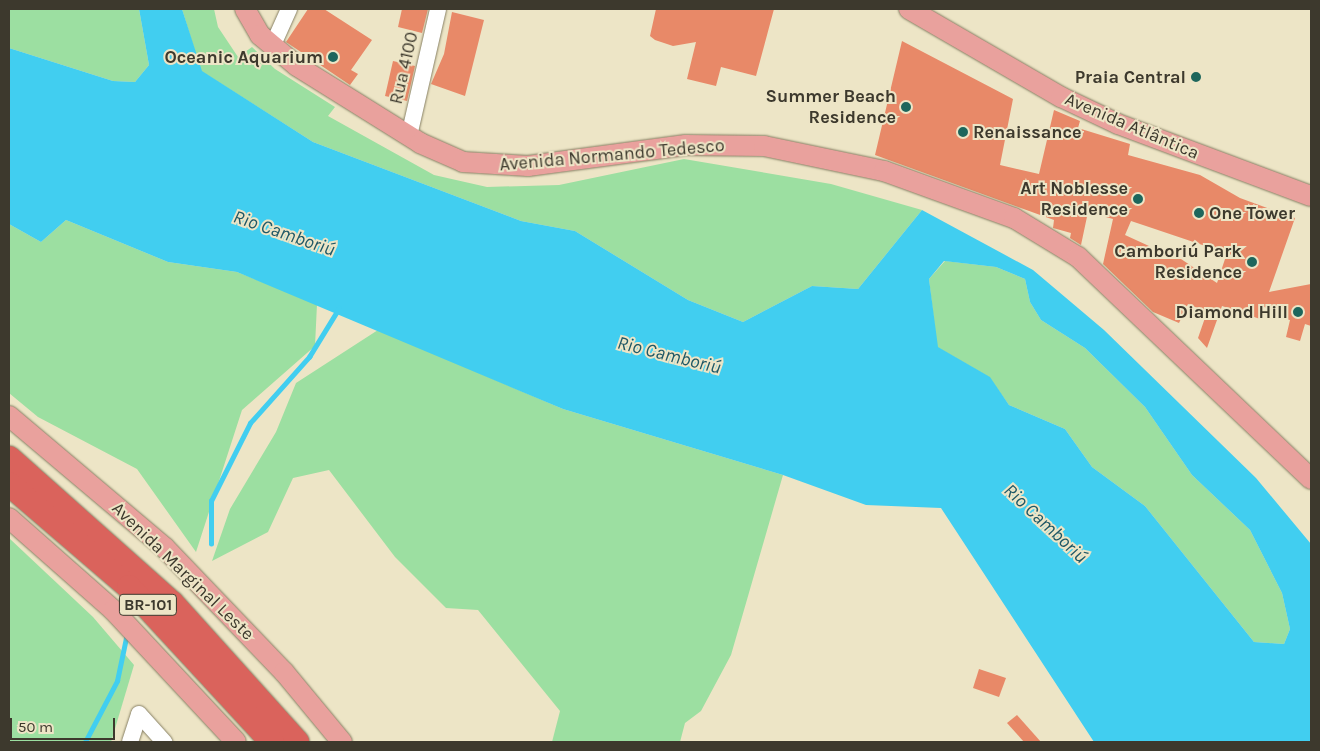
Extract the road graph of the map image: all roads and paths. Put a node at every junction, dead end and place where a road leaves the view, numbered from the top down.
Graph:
1 (245, 9) edge
2 (289, 9) edge
3 (438, 9) edge
4 (909, 9) edge
5 (272, 47) junction
6 (409, 136) junction
7 (1311, 196) edge
8 (9, 416) edge
9 (9, 458) edge
10 (1311, 479) edge
11 (9, 484) edge
12 (9, 518) edge
13 (130, 742) edge
14 (164, 742) edge
15 (236, 742) edge
16 (272, 742) edge
17 (297, 742) edge
18 (342, 742) edge

1 - 5 main road, Avenida Normando Tedesco
2 - 5 street
3 - 6 street, Rua 4100
4 - 7 main road, Avenida Atlântica
5 - 6 main road, Avenida Normando Tedesco
6 - 10 main road, Avenida Normando Tedesco
8 - 18 main road, Avenida Marginal Leste
9 - 17 highway, BR-101
11 - 16 highway, BR-101
12 - 15 main road
13 - 14 street

